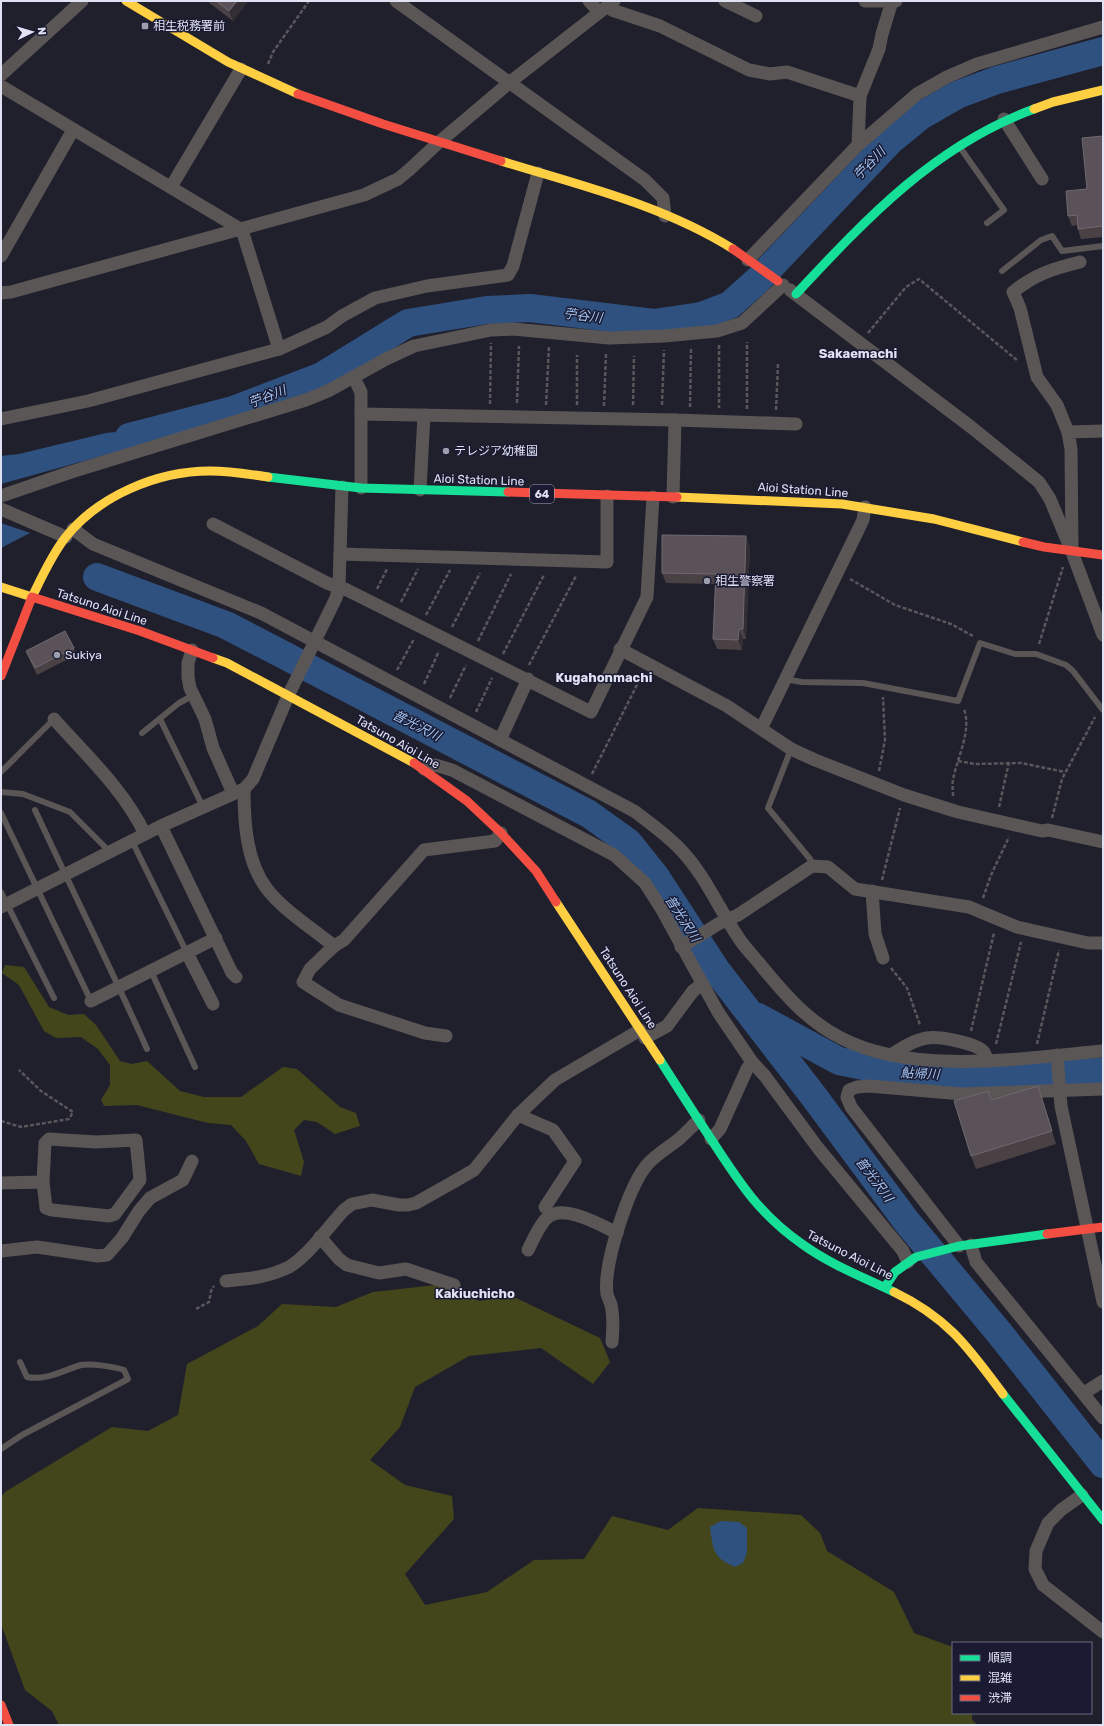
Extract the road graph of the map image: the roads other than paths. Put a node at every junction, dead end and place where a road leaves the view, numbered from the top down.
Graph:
1 (82, 1) edge
2 (126, 1) edge
3 (396, 1) edge
4 (589, 1) edge
5 (724, 1) edge
6 (865, 1) edge
7 (894, 1) edge
8 (607, 6) edge
9 (756, 16) dead end
10 (1103, 27) edge
11 (241, 69) junction
12 (1, 75) edge
13 (509, 83) junction
14 (1, 86) edge
15 (1103, 90) edge
16 (860, 96) junction
17 (1004, 119) junction
18 (73, 130) junction
19 (438, 142) junction
20 (858, 145) junction
21 (958, 145) junction
22 (538, 173) junction
23 (1042, 178) dead end
24 (171, 187) junction
25 (665, 216) junction
26 (987, 223) dead end
27 (242, 230) junction
28 (1103, 246) edge
29 (1, 256) edge
30 (750, 261) junction
31 (1080, 262) dead end
32 (1002, 272) dead end
33 (781, 283) junction
34 (1, 293) edge
35 (796, 294) junction
36 (279, 349) junction
37 (354, 378) junction
38 (361, 414) junction
39 (424, 415) junction
40 (1, 418) edge
41 (675, 420) junction
42 (796, 424) dead end
43 (1103, 431) edge
44 (1068, 432) junction
45 (342, 487) junction
46 (361, 488) junction
47 (420, 490) junction
48 (1, 496) edge
49 (607, 496) junction
50 (653, 497) junction
51 (673, 497) junction
52 (865, 507) junction
53 (1, 509) edge
54 (213, 524) dead end
55 (70, 533) junction
56 (1069, 552) junction
57 (340, 554) junction
58 (1103, 555) edge
59 (1, 587) edge
60 (339, 587) junction
61 (32, 598) junction
62 (1103, 634) edge
63 (314, 643) junction
64 (620, 649) junction
65 (192, 650) junction
66 (1, 676) edge
67 (526, 678) junction
68 (784, 679) junction
69 (290, 691) junction
70 (194, 695) junction
71 (1102, 708) edge
72 (54, 719) joint
73 (160, 719) junction
74 (761, 729) junction
75 (142, 733) dead end
76 (500, 740) junction
77 (791, 749) junction
78 (424, 769) junction
79 (1, 772) edge
80 (238, 791) junction
81 (1, 792) edge
82 (203, 807) junction
83 (35, 810) dead end
84 (1, 813) edge
85 (161, 826) junction
86 (145, 834) junction
87 (501, 834) junction
88 (132, 840) junction
89 (1103, 842) edge
90 (107, 853) junction
91 (812, 866) junction
92 (64, 874) junction
93 (37, 888) junction
94 (875, 892) junction
95 (3, 901) edge
96 (723, 922) junction
97 (216, 938) junction
98 (1103, 942) edge
99 (334, 946) junction
100 (684, 946) junction
101 (187, 953) junction
102 (883, 958) road end
103 (151, 971) junction
104 (236, 977) dead end
105 (702, 984) junction
106 (119, 986) junction
107 (54, 998) dead end
108 (91, 1001) joint
109 (212, 1004) dead end
110 (643, 1034) junction
111 (446, 1036) dead end
112 (147, 1049) dead end
113 (1103, 1051) edge
114 (891, 1055) junction
115 (1058, 1058) junction
116 (988, 1061) junction
117 (752, 1062) junction
118 (194, 1067) dead end
119 (1060, 1087) junction
120 (1103, 1089) edge
121 (518, 1115) junction
122 (699, 1120) junction
123 (711, 1139) junction
124 (192, 1161) dead end
125 (43, 1182) junction
126 (1, 1183) edge
127 (545, 1207) dead end
128 (1103, 1227) edge
129 (1087, 1229) junction
130 (617, 1233) junction
131 (320, 1237) junction
132 (961, 1246) junction
133 (1, 1250) edge
134 (528, 1250) dead end
135 (912, 1259) junction
136 (226, 1281) road end
137 (454, 1285) dead end
138 (885, 1287) junction
139 (1103, 1302) edge
140 (612, 1342) dead end
141 (20, 1362) dead end
142 (1103, 1381) edge
143 (1084, 1393) junction
144 (1103, 1418) edge
145 (1, 1449) edge
146 (1082, 1495) junction
147 (1103, 1520) edge
148 (1103, 1632) edge
149 (1, 1705) edge
150 (9, 1725) edge

1 - 12 street
2 - 11 main road
3 - 13 street
4 - 8 street
5 - 9 street
6 - 7 street
7 - 16 street
8 - 13 street
8 - 16 street
10 - 20 street
11 - 19 main road
11 - 24 street
13 - 19 street
13 - 25 street
14 - 18 street
15 - 17 main road
16 - 20 street
17 - 21 main road
17 - 23 street
18 - 24 street
18 - 29 street
19 - 22 main road
19 - 27 street
20 - 30 street
21 - 26 lane
21 - 35 main road
22 - 25 main road
22 - 36 street
24 - 27 street
25 - 30 main road
27 - 34 street
27 - 36 street
28 - 32 lane
30 - 33 main road
31 - 44 street
33 - 35 street
33 - 37 street
35 - 56 street
36 - 40 street
37 - 38 street
37 - 48 street
38 - 39 street
38 - 46 street
39 - 41 street
39 - 47 street
41 - 42 street
41 - 51 street
43 - 44 street
44 - 56 street
45 - 46 main road, Aioi Station Line / 64
45 - 55 main road, Aioi Station Line / 64
45 - 57 street
46 - 47 main road, Aioi Station Line / 64
47 - 49 main road, Aioi Station Line / 64
49 - 50 main road, Aioi Station Line / 64
49 - 57 street
50 - 51 main road, Aioi Station Line / 64
50 - 64 street
51 - 52 main road, Aioi Station Line / 64
52 - 56 main road, Aioi Station Line / 64
52 - 68 street
53 - 55 street
54 - 60 street
55 - 61 main road, Aioi Station Line / 64
55 - 63 street
56 - 58 main road, Aioi Station Line / 64
56 - 62 street
57 - 60 street
59 - 61 main road
60 - 63 street
60 - 67 street
61 - 65 main road, Tatsuno Aioi Line
61 - 66 main road, Aioi Station Line
63 - 69 street
63 - 76 street
64 - 67 street
64 - 74 street
65 - 69 main road, Tatsuno Aioi Line
65 - 70 street
67 - 76 street
68 - 71 lane
68 - 74 street
69 - 78 main road, Tatsuno Aioi Line
69 - 80 street
70 - 73 lane
70 - 80 street
72 - 79 lane
72 - 86 street
73 - 75 lane
73 - 82 lane
74 - 77 street
76 - 96 street
77 - 89 street
77 - 91 lane
78 - 87 main road, Tatsuno Aioi Line
78 - 100 street
80 - 82 street
80 - 99 street
81 - 90 lane
82 - 85 street
83 - 92 lane
84 - 93 lane
85 - 86 street
85 - 97 street
86 - 88 street
87 - 99 street
87 - 110 main road, Tatsuno Aioi Line
88 - 90 street
88 - 101 lane
90 - 92 street
91 - 94 street
91 - 96 street
92 - 93 street
92 - 106 lane
93 - 95 street
93 - 108 lane
94 - 98 street
94 - 102 street
95 - 107 lane
96 - 100 street
96 - 114 street
97 - 101 street
97 - 104 street
99 - 111 street
100 - 105 street
101 - 103 street
101 - 109 street
103 - 106 street
103 - 118 lane
105 - 110 street
105 - 117 street
106 - 108 street
106 - 112 lane
110 - 121 street
110 - 122 main road, Tatsuno Aioi Line
113 - 115 street
114 - 116 street
114 - 116 street
115 - 116 street
115 - 119 street
117 - 123 street
117 - 135 street
119 - 120 street
119 - 129 street
119 - 132 street
121 - 127 street
121 - 131 street
122 - 123 main road, Tatsuno Aioi Line
122 - 130 street
123 - 138 main road, Tatsuno Aioi Line
124 - 133 street
125 - 125 street
125 - 126 street
128 - 129 main road
129 - 132 main road
129 - 139 street
130 - 134 street
130 - 140 street
131 - 136 street
131 - 137 street
132 - 135 main road
132 - 143 street
135 - 138 main road
138 - 146 main road, Tatsuno Aioi Line
141 - 145 lane
142 - 143 street
143 - 144 street
146 - 147 main road, Tatsuno Aioi Line
146 - 148 street
149 - 150 main road

